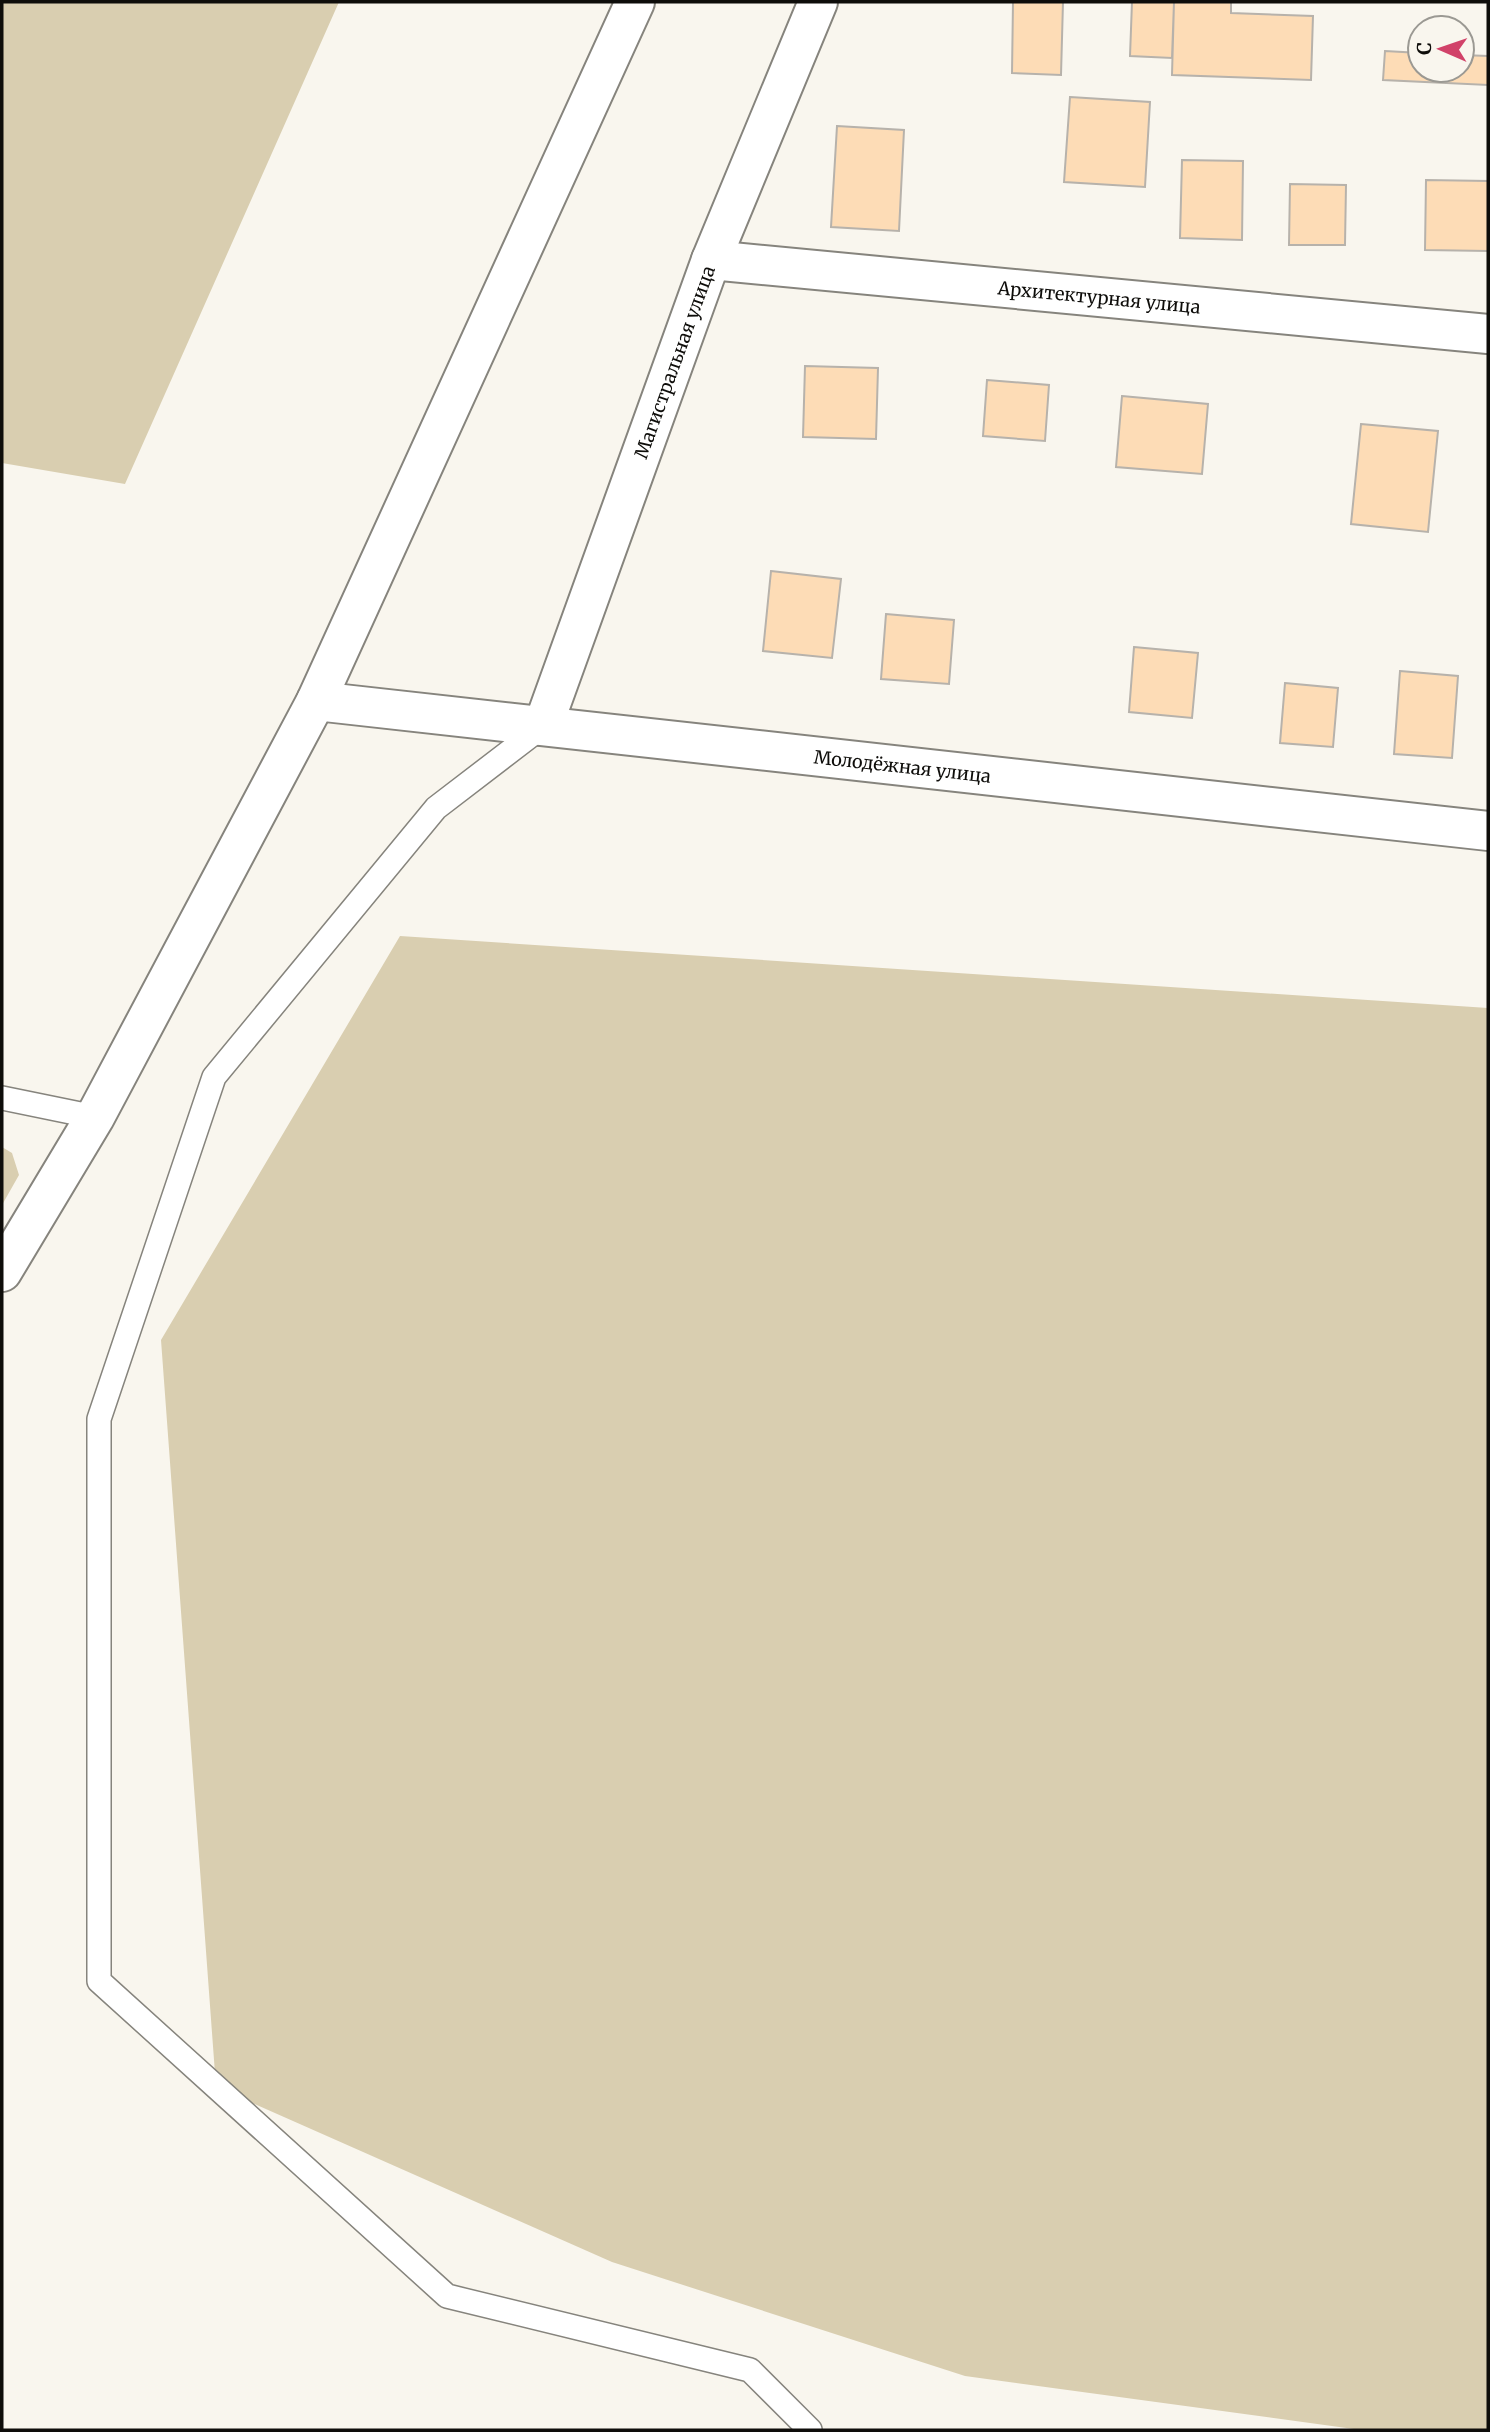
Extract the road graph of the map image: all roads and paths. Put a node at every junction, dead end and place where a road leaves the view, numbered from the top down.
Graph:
1 (635, 2) edge
2 (818, 2) edge
3 (712, 260) junction
4 (1488, 334) edge
5 (316, 701) junction
6 (543, 726) junction
7 (1488, 831) edge
8 (2, 1098) edge
9 (94, 1117) junction
10 (2, 1272) edge
11 (810, 2430) edge

1 - 5 main road
2 - 3 main road, Магистральная улица
3 - 4 main road, Архитектурная улица
3 - 6 main road, Магистральная улица
5 - 6 main road, Молодёжная улица
5 - 9 main road
6 - 7 main road, Молодёжная улица
6 - 11 lane
8 - 9 lane
9 - 10 main road

